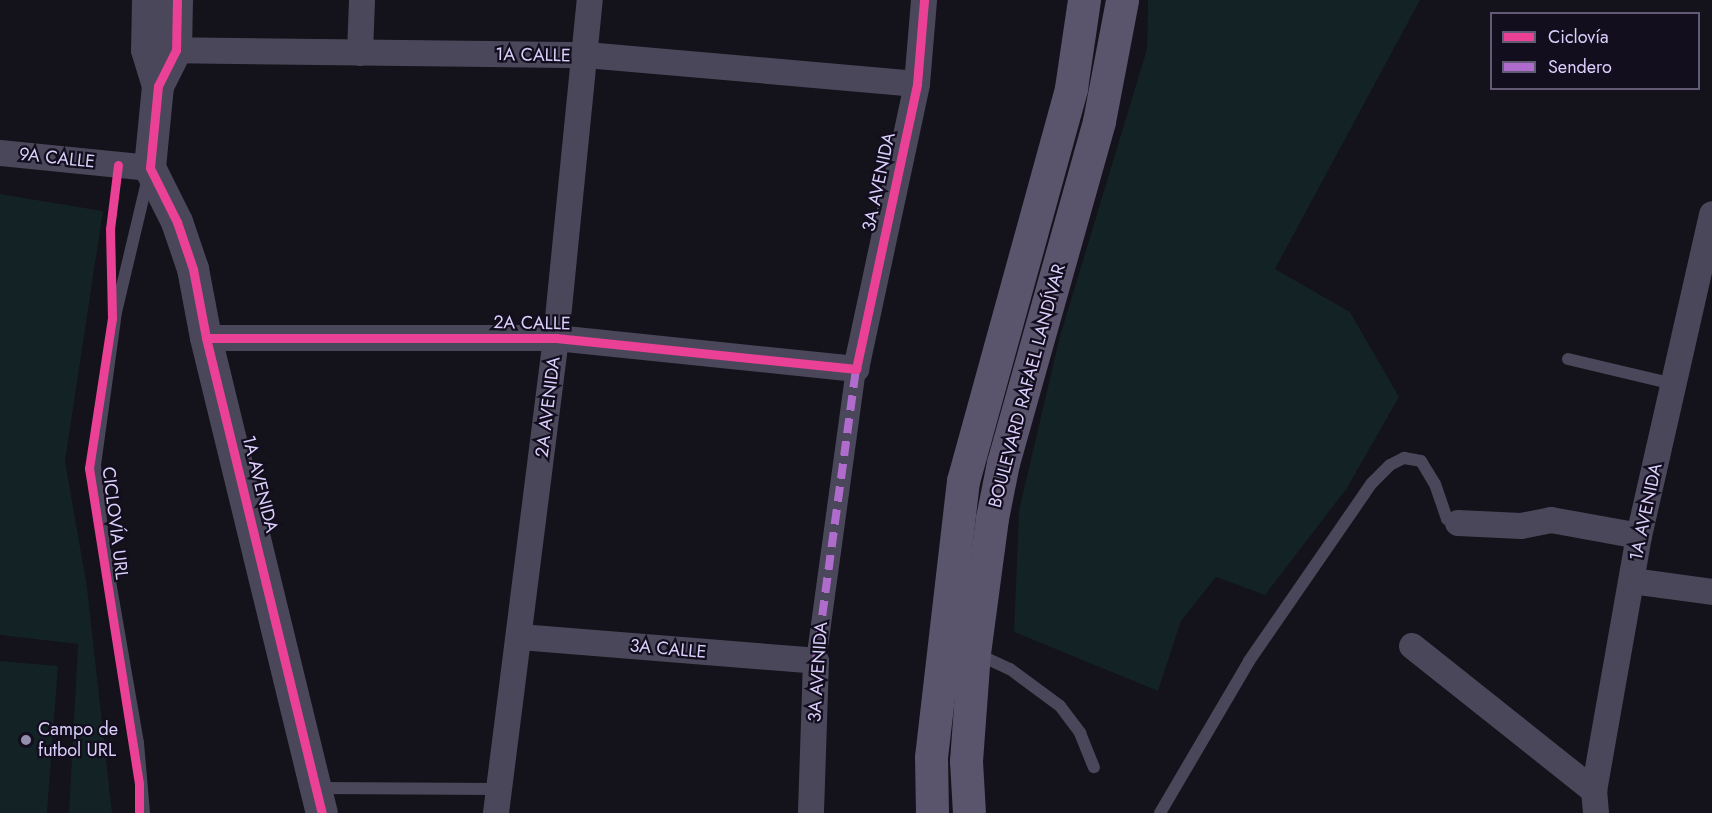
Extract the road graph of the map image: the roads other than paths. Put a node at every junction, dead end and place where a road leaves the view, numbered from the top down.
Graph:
1 (148, 0) edge
2 (177, 0) edge
3 (362, 0) edge
4 (590, 0) edge
5 (924, 0) edge
6 (1084, 0) edge
7 (1122, 0) edge
8 (162, 50) junction
9 (360, 53) junction
10 (586, 56) junction
11 (917, 84) junction
12 (0, 153) edge
13 (150, 168) junction
14 (1712, 214) edge
15 (1705, 277) edge
16 (206, 338) junction
17 (556, 338) junction
18 (1568, 359) dead end
19 (856, 369) junction
20 (1674, 384) junction
21 (1458, 523) joint
22 (1639, 536) junction
23 (1632, 581) junction
24 (1712, 592) edge
25 (520, 637) junction
26 (1412, 646) dead end
27 (974, 653) junction
28 (816, 661) junction
29 (1094, 767) dead end
30 (320, 800) edge
31 (498, 801) edge
32 (1595, 802) edge
33 (144, 813) edge
34 (811, 813) edge
35 (932, 813) edge
36 (969, 813) edge
37 (1160, 813) edge

1 - 8 street
2 - 8 street
3 - 9 street
4 - 10 street, 2A AVENIDA
5 - 11 street, 3A AVENIDA
6 - 35 main road, BOULEVARD RAFAEL LANDÍVAR
7 - 27 main road, BOULEVARD RAFAEL LANDÍVAR
8 - 9 street, 1A CALLE
8 - 13 street
9 - 10 street, 1A CALLE
10 - 11 street, 1A CALLE
10 - 17 street, 2A AVENIDA
11 - 19 street, 3A AVENIDA
12 - 13 street, 9A CALLE
13 - 16 street, 1A AVENIDA
13 - 33 lane
14 - 15 street, 1A AVENIDA
15 - 20 street, 1A AVENIDA
16 - 17 street, 2A CALLE
16 - 30 street, 1A AVENIDA
17 - 19 street, 2A CALLE
17 - 25 street, 2A AVENIDA
18 - 20 lane
19 - 28 street, 3A AVENIDA
20 - 22 street, 1A AVENIDA
21 - 22 street
21 - 37 lane
22 - 23 street, 1A AVENIDA
23 - 24 street
23 - 32 street, 1A AVENIDA
25 - 28 street, 3A CALLE
25 - 31 street, 2A AVENIDA
26 - 32 street
27 - 29 lane
27 - 36 main road, BOULEVARD RAFAEL LANDÍVAR
28 - 34 street, 3A AVENIDA
30 - 31 lane

